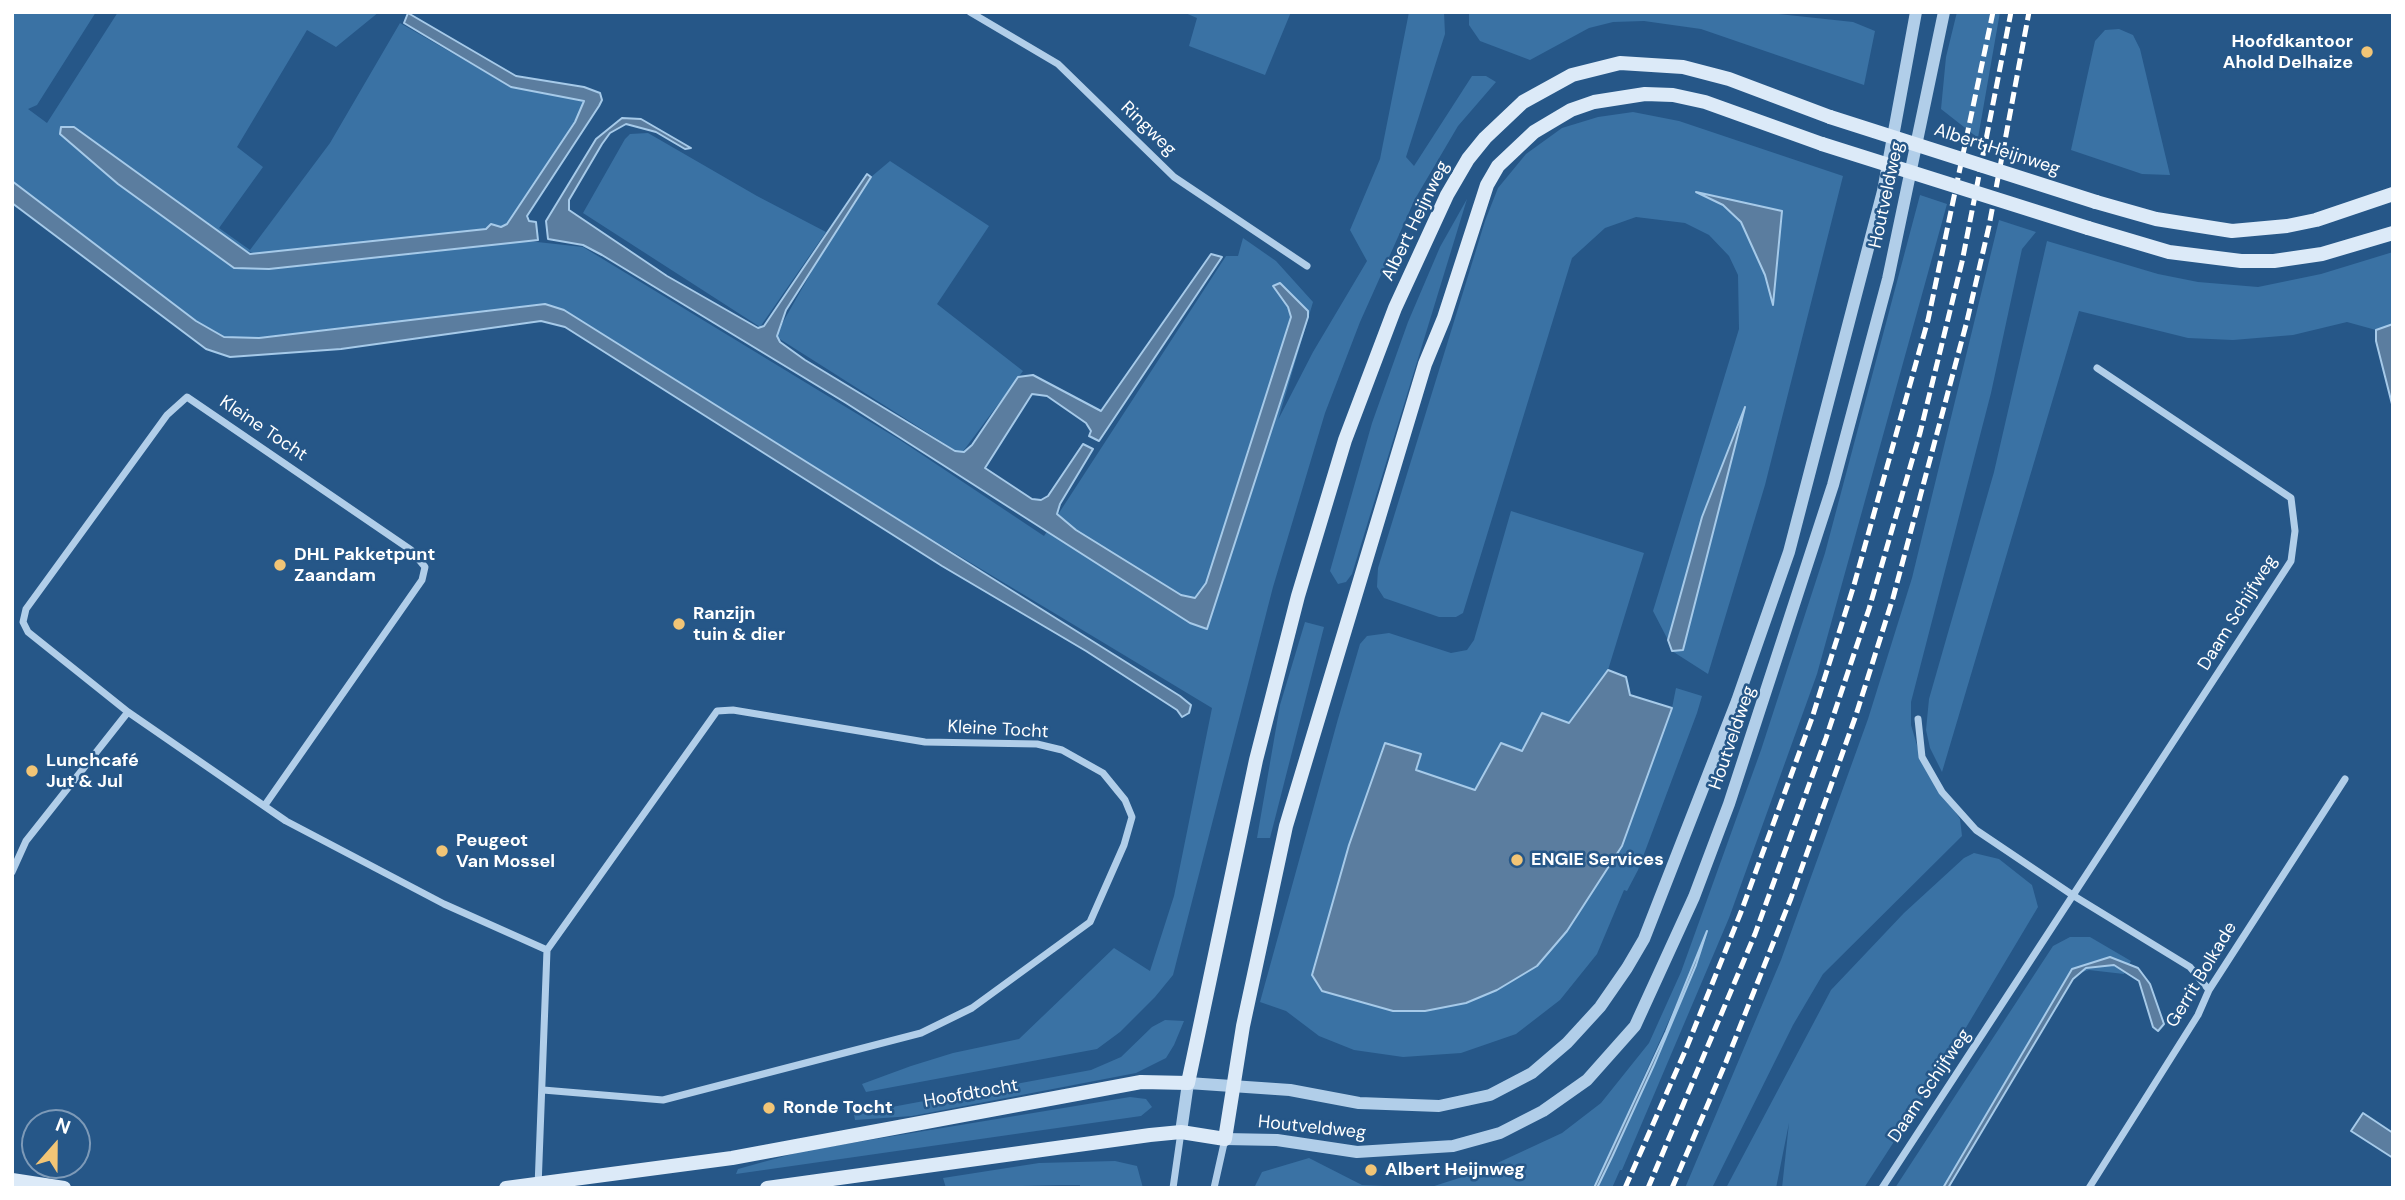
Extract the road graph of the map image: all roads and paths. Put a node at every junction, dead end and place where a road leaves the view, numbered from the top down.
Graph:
1 (970, 12) edge
2 (1916, 12) edge
3 (1944, 12) edge
4 (2393, 194) edge
5 (2393, 233) edge
6 (1307, 266) dead end
7 (2097, 368) dead end
8 (128, 712) junction
9 (1918, 719) dead end
10 (2344, 779) dead end
11 (265, 805) junction
12 (12, 873) edge
13 (2074, 896) junction
14 (547, 950) junction
15 (2209, 990) junction
16 (1188, 1083) junction
17 (1235, 1085) junction
18 (542, 1090) junction
19 (1181, 1132) junction
20 (1225, 1139) junction
21 (12, 1180) edge
22 (538, 1186) edge
23 (64, 1188) edge
24 (506, 1188) edge
25 (767, 1188) edge
26 (1173, 1188) edge
27 (1214, 1188) edge
28 (1882, 1188) edge
29 (2089, 1188) edge

1 - 6 street, Ringweg
2 - 17 street, Houtveldweg
3 - 20 street, Houtveldweg
4 - 16 main road, Albert Heijnweg, bridge
5 - 17 main road, bridge
7 - 13 street, Daam Schijfweg
8 - 11 street, Kleine Tocht
8 - 11 street, Kleine Tocht
8 - 12 street
9 - 13 street
10 - 15 street, Gerrit Bolkade
11 - 14 street, Kleine Tocht
13 - 15 street
13 - 28 street, Daam Schijfweg
14 - 18 street
14 - 18 street, Kleine Tocht
15 - 29 street, Gerrit Bolkade
16 - 17 street, Hoofdtocht
16 - 19 street, Albert Heijnweg
16 - 22 main road, Hoofdtocht
17 - 20 main road
18 - 22 street
19 - 20 main road
19 - 25 main road
19 - 26 street
20 - 27 street
21 - 23 main road
22 - 24 main road, Hoofdtocht

